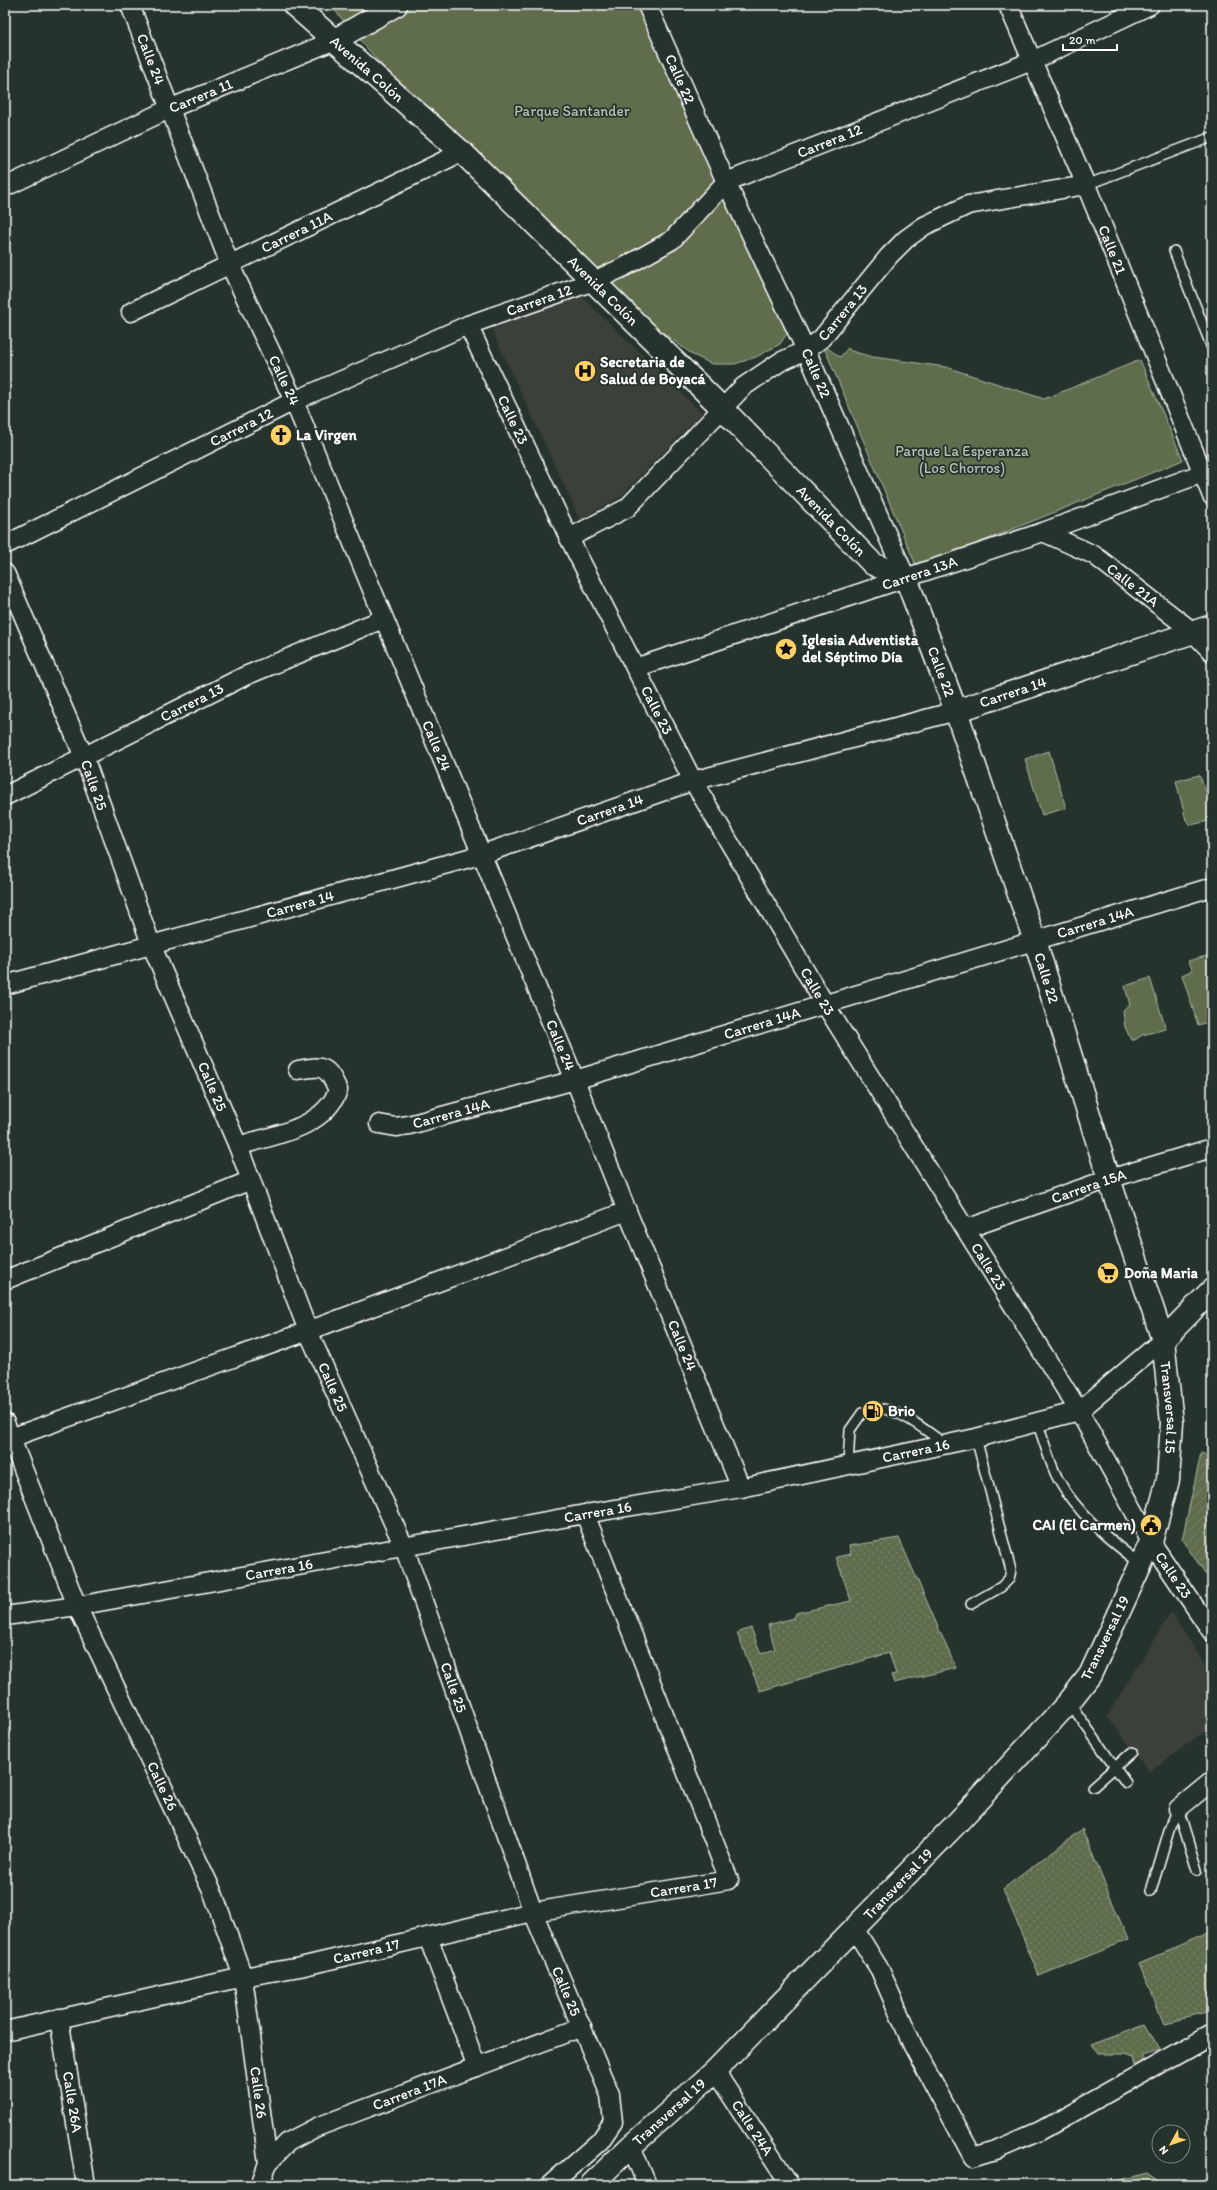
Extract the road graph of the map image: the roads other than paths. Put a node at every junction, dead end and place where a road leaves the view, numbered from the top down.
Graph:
1 (130, 5) edge
2 (294, 5) edge
3 (396, 5) edge
4 (647, 5) edge
5 (1008, 5) edge
6 (1150, 5) edge
7 (335, 40) junction
8 (1032, 61) junction
9 (169, 109) junction
10 (1212, 137) edge
11 (462, 152) junction
12 (726, 182) junction
13 (1086, 185) junction
14 (5, 187) edge
15 (1174, 251) dead end
16 (230, 265) junction
17 (594, 281) junction
18 (131, 312) dead end
19 (468, 325) junction
20 (1212, 348) edge
21 (806, 350) junction
22 (294, 401) junction
23 (723, 409) junction
24 (1202, 473) junction
25 (1212, 496) edge
26 (1044, 532) junction
27 (569, 538) junction
28 (5, 545) edge
29 (5, 573) edge
30 (906, 578) junction
31 (383, 619) junction
32 (1202, 628) edge
33 (1212, 652) edge
34 (634, 668) junction
35 (956, 711) junction
36 (84, 757) junction
37 (693, 782) junction
38 (5, 796) edge
39 (480, 854) junction
40 (1212, 887) edge
41 (1035, 941) junction
42 (151, 944) junction
43 (5, 985) edge
44 (826, 1006) junction
45 (298, 1070) dead end
46 (575, 1080) junction
47 (379, 1124) dead end
48 (238, 1146) junction
49 (1212, 1148) edge
50 (1109, 1179) junction
51 (251, 1180) junction
52 (627, 1211) junction
53 (966, 1229) junction
54 (5, 1280) edge
55 (1212, 1290) edge
56 (308, 1331) junction
57 (1163, 1340) junction
58 (884, 1409) dead end
59 (1079, 1411) junction
60 (862, 1413) dead end
61 (1037, 1422) junction
62 (7, 1434) edge
63 (976, 1438) junction
64 (945, 1444) junction
65 (848, 1465) junction
66 (741, 1488) junction
67 (585, 1514) junction
68 (1151, 1542) junction
69 (404, 1547) junction
70 (1141, 1564) junction
71 (971, 1604) dead end
72 (77, 1606) junction
73 (5, 1616) edge
74 (1212, 1632) edge
75 (1069, 1702) junction
76 (1132, 1752) dead end
77 (1115, 1767) junction
78 (1212, 1781) edge
79 (1126, 1783) dead end
80 (1093, 1788) dead end
81 (1178, 1809) junction
82 (1196, 1870) dead end
83 (1151, 1891) dead end
84 (533, 1912) junction
85 (854, 1928) junction
86 (428, 1937) junction
87 (243, 1977) junction
88 (59, 2018) junction
89 (582, 2028) junction
90 (5, 2031) edge
91 (1212, 2034) edge
92 (477, 2067) junction
93 (715, 2071) junction
94 (631, 2146) junction
95 (268, 2163) junction
96 (86, 2185) edge
97 (260, 2185) edge
98 (550, 2185) edge
99 (591, 2185) edge
100 (647, 2185) edge
101 (790, 2185) edge

1 - 9 street, Calle 24
2 - 7 main road, Avenida Colón
3 - 7 main road, Carrera 11
4 - 12 street, Calle 22
5 - 8 street, Calle 21
6 - 8 street, Carrera 12
7 - 9 street, Carrera 11
7 - 11 main road, Avenida Colón
8 - 12 street, Carrera 12
8 - 13 street, Calle 21
9 - 14 street, Carrera 11
9 - 16 street, Calle 24
10 - 13 lane
11 - 16 street, Carrera 11A
11 - 17 main road, Avenida Colón
12 - 17 street, Carrera 12
12 - 21 street, Calle 22
13 - 21 street, Carrera 13
13 - 24 street, Calle 21
15 - 20 lane
16 - 18 street, Carrera 11A
16 - 22 street, Calle 24
17 - 19 street, Carrera 12
17 - 23 main road, Avenida Colón
19 - 22 street, Carrera 12
19 - 27 street, Calle 23
21 - 23 street, Carrera 13
21 - 30 street, Calle 22
22 - 28 street, Carrera 12
22 - 31 street, Calle 24
23 - 27 street, Carrera 13
23 - 30 main road, Avenida Colón
24 - 25 street, Calle 21
24 - 26 street, Carrera 13A
26 - 30 street, Carrera 13A
26 - 32 street, Calle 21A
27 - 34 street, Calle 23
29 - 36 street, Calle 25
30 - 34 street, Carrera 13A
30 - 35 main road, Calle 22
31 - 36 street, Carrera 13
31 - 39 street, Calle 24
32 - 33 street, Calle 21A
32 - 35 main road, Carrera 14
34 - 37 street, Calle 23
35 - 37 street, Carrera 14
35 - 41 main road, Calle 22
36 - 38 street, Carrera 13
36 - 42 street, Calle 25
37 - 39 street, Carrera 14
37 - 44 street, Calle 23
39 - 42 street, Carrera 14
39 - 46 street, Calle 24
40 - 41 street, Carrera 14A
41 - 44 street, Carrera 14A
41 - 50 main road, Calle 22
42 - 43 street, Carrera 14
42 - 48 street, Calle 25
44 - 46 street, Carrera 14A
44 - 53 street, Calle 23
45 - 48 street
46 - 47 street, Carrera 14A
46 - 52 street, Calle 24
48 - 51 street, Calle 25
49 - 50 street, Carrera 15A
50 - 53 street, Carrera 15A
50 - 57 main road, Calle 22
51 - 54 street
51 - 56 street, Calle 25
52 - 56 street
52 - 66 street, Calle 24
53 - 59 street, Calle 23
55 - 57 main road, Transversal 15
56 - 62 street
56 - 69 street, Calle 25
57 - 59 street, Carrera 16
57 - 68 main road, Transversal 15
58 - 64 lane
59 - 61 street, Carrera 16
59 - 68 street, Calle 23
60 - 65 lane
61 - 63 street, Carrera 16
61 - 70 lane
62 - 72 street, Calle 26
63 - 64 street, Carrera 16
63 - 71 lane
64 - 65 street, Carrera 16
65 - 66 street, Carrera 16
66 - 67 street, Carrera 16
67 - 69 street, Carrera 16
67 - 84 street, Carrera 17
68 - 70 main road, Transversal 19
68 - 74 street, Calle 23
69 - 72 street, Carrera 16
69 - 84 street, Calle 25
70 - 75 main road, Transversal 19
72 - 73 street, Carrera 16
72 - 87 street, Calle 26
75 - 77 lane
75 - 85 main road, Transversal 19
76 - 77 lane
77 - 79 lane
77 - 80 lane
78 - 81 street
81 - 82 lane
81 - 83 lane
84 - 86 street, Carrera 17
84 - 89 street, Calle 25
85 - 91 street
85 - 93 main road, Transversal 19
86 - 87 street, Carrera 17
86 - 92 street
87 - 88 street, Carrera 17
87 - 95 street, Calle 26
88 - 90 street, Carrera 17
88 - 96 street, Calle 26A
89 - 92 street, Carrera 17A
89 - 98 street, Calle 25
92 - 95 street, Carrera 17A
93 - 94 main road, Transversal 19
93 - 101 street, Calle 24A
94 - 99 main road, Transversal 19
94 - 100 street
95 - 97 street, Carrera 17A

